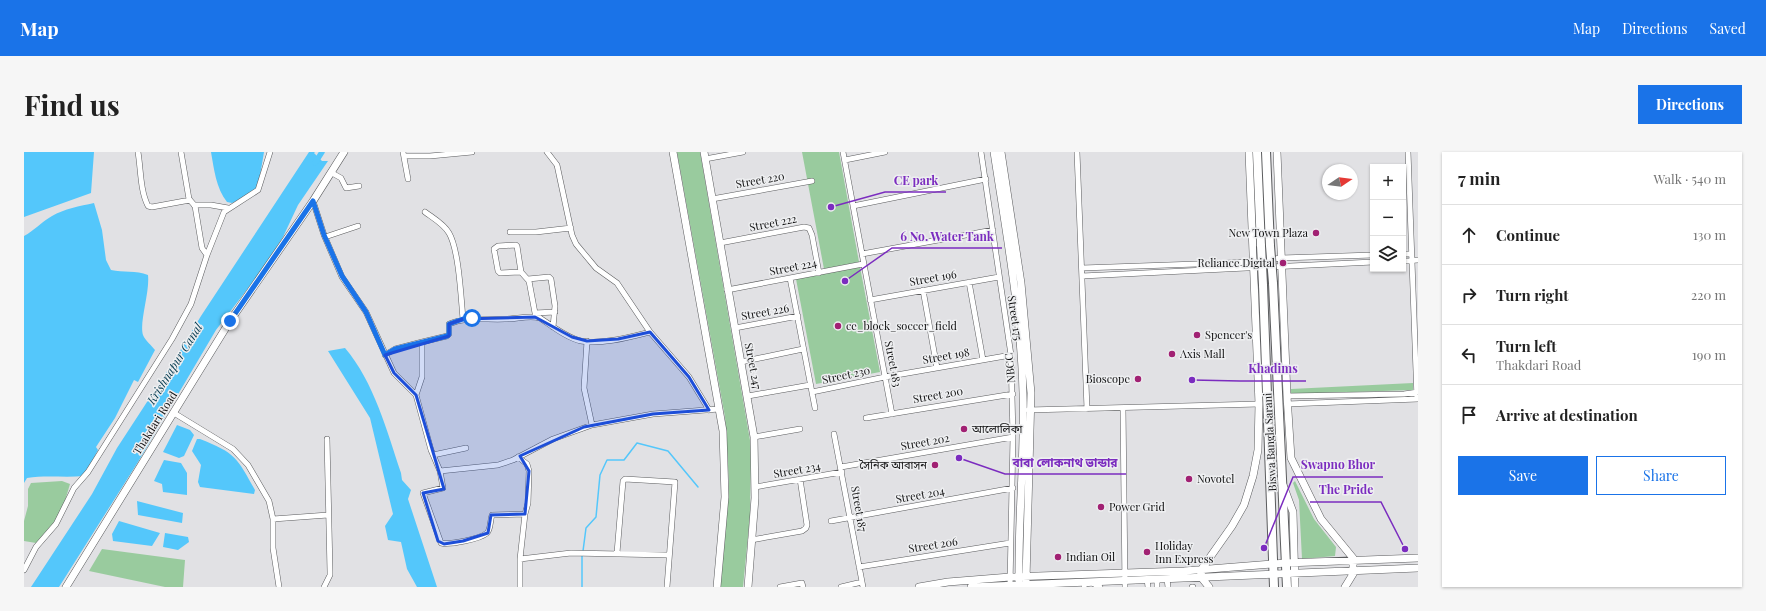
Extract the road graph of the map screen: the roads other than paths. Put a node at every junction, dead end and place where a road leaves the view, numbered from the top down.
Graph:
1 (138, 152) edge
2 (181, 152) edge
3 (270, 152) edge
4 (344, 152) edge
5 (472, 152) edge
6 (547, 152) edge
7 (673, 152) edge
8 (743, 152) edge
9 (843, 152) edge
10 (885, 152) edge
11 (981, 152) edge
12 (994, 152) edge
13 (1002, 152) edge
14 (1076, 152) edge
15 (1249, 152) edge
16 (1257, 152) edge
17 (1266, 152) edge
18 (1277, 152) edge
19 (1408, 152) edge
20 (403, 154) edge
21 (704, 156) edge
22 (845, 160) junction
23 (332, 173) junction
24 (408, 179) dead end
25 (986, 179) junction
26 (812, 181) dead end
27 (359, 186) dead end
28 (712, 199) junction
29 (190, 200) junction
30 (313, 201) junction
31 (194, 204) junction
32 (853, 206) junction
33 (228, 208) junction
34 (425, 212) dead end
35 (358, 226) dead end
36 (571, 228) junction
37 (993, 230) junction
38 (510, 232) dead end
39 (325, 237) junction
40 (720, 243) junction
41 (862, 254) junction
42 (1406, 254) edge
43 (1411, 254) junction
44 (207, 255) junction
45 (1370, 255) edge
46 (1418, 260) edge
47 (1406, 261) edge
48 (1412, 261) junction
49 (1281, 262) junction
50 (1370, 262) edge
51 (864, 264) junction
52 (1254, 266) junction
53 (1082, 268) junction
54 (520, 272) junction
55 (819, 272) junction
56 (1082, 276) junction
57 (790, 278) junction
58 (999, 278) junction
59 (528, 279) junction
60 (969, 282) junction
61 (727, 290) junction
62 (923, 290) junction
63 (870, 300) junction
64 (555, 312) junction
65 (798, 316) junction
66 (463, 319) junction
67 (553, 326) junction
68 (735, 328) junction
69 (650, 332) junction
70 (587, 341) junction
71 (422, 342) junction
72 (803, 349) junction
73 (385, 355) junction
74 (1011, 355) junction
75 (983, 360) junction
76 (741, 362) junction
77 (937, 368) junction
78 (885, 377) junction
79 (810, 385) junction
80 (812, 392) junction
81 (1417, 392) edge
82 (1013, 394) junction
83 (416, 395) junction
84 (748, 396) junction
85 (1418, 399) edge
86 (1287, 400) junction
87 (1259, 404) junction
88 (815, 408) dead end
89 (1123, 408) junction
90 (719, 409) junction
91 (1087, 409) junction
92 (709, 410) junction
93 (1024, 410) junction
94 (1032, 410) junction
95 (174, 413) junction
96 (892, 414) junction
97 (866, 418) dead end
98 (592, 425) junction
99 (800, 430) dead end
100 (834, 434) dead end
101 (754, 437) junction
102 (1013, 437) junction
103 (327, 439) dead end
104 (466, 448) dead end
105 (433, 455) junction
106 (518, 457) junction
107 (440, 470) junction
108 (841, 470) junction
109 (800, 479) junction
110 (1283, 485) junction
111 (755, 487) junction
112 (1012, 488) junction
113 (525, 514) junction
114 (328, 515) junction
115 (850, 517) junction
116 (274, 519) junction
117 (831, 521) dead end
118 (751, 540) junction
119 (1010, 543) junction
120 (617, 553) junction
121 (669, 555) junction
122 (1418, 558) edge
123 (520, 559) junction
124 (1354, 562) junction
125 (1286, 564) junction
126 (1295, 564) junction
127 (859, 567) junction
128 (1418, 568) edge
129 (1273, 569) junction
130 (24, 570) edge
131 (1354, 572) junction
132 (1201, 573) junction
133 (1295, 574) junction
134 (1287, 575) junction
135 (1010, 577) junction
136 (1022, 577) junction
137 (1157, 579) junction
138 (1168, 579) junction
139 (1125, 580) edge
140 (1148, 583) edge
141 (863, 584) edge
142 (1010, 585) junction
143 (1022, 585) junction
144 (66, 587) edge
145 (279, 587) edge
146 (324, 587) edge
147 (520, 587) edge
148 (667, 587) edge
149 (717, 587) edge
150 (748, 587) edge
151 (780, 587) edge
152 (803, 587) edge
153 (841, 587) edge
154 (919, 587) edge
155 (972, 587) edge
156 (1084, 587) edge
157 (1100, 587) edge
158 (1157, 587) edge
159 (1168, 587) edge
160 (1209, 587) edge
161 (1274, 587) edge
162 (1287, 587) edge
163 (1296, 587) edge
164 (1345, 587) edge

1 - 29 street
2 - 29 street
3 - 33 street
4 - 23 street, Thakdari Road
5 - 20 street
6 - 36 street
7 - 90 street
8 - 21 street
9 - 22 street, Street 183
10 - 22 street
11 - 25 street, Street 175
12 - 93 street, NBCC
13 - 94 street
14 - 53 street
15 - 52 street
16 - 129 main road, Biswa Bangla Sarani, bridge
17 - 110 main road, Biswa Bangla Sarani, bridge
18 - 49 street
19 - 43 street
20 - 24 street
21 - 28 street, Street 247
22 - 32 street, Street 183
23 - 27 street
23 - 30 street, Thakdari Road
25 - 32 street
25 - 37 street, Street 175
26 - 28 street, Street 220
28 - 40 street, Street 247
29 - 31 street
30 - 39 street
30 - 95 street, Thakdari Road
31 - 33 street
31 - 44 street
32 - 41 street, Street 183
33 - 44 street
34 - 66 street
35 - 39 street
36 - 38 street
36 - 69 street
37 - 41 street
37 - 58 street, Street 175
39 - 73 street
40 - 55 street, Street 222
40 - 61 street, Street 247
41 - 51 street, Street 183
42 - 43 street
43 - 48 street
44 - 130 street
45 - 49 street
46 - 48 street
47 - 48 street
48 - 81 street
49 - 50 street
49 - 52 street
49 - 86 street
51 - 55 street, Street 224
51 - 63 street, Street 183
52 - 53 street
52 - 56 street
52 - 87 street
53 - 56 street
54 - 54 street
54 - 59 street
55 - 57 street, Street 224
56 - 91 street
57 - 61 street, Street 224
57 - 65 street
58 - 60 street, Street 196
58 - 74 street, Street 175
59 - 64 street
59 - 64 street
60 - 62 street, Street 196
60 - 75 street
61 - 68 street, Street 247
62 - 63 street, Street 196
62 - 77 street
63 - 78 street, Street 183
64 - 67 street
65 - 68 street, Street 226
65 - 72 street
66 - 67 street
66 - 71 street
67 - 70 street
68 - 76 street, Street 247
69 - 70 street
69 - 92 street
70 - 98 street
71 - 73 street
71 - 83 street
72 - 76 street
72 - 79 street
73 - 83 street
74 - 75 street, Street 198
74 - 82 street, Street 175
75 - 77 street, Street 198
76 - 84 street, Street 247
77 - 78 street, Street 198
78 - 80 street, Street 230
78 - 96 street, Street 183
79 - 80 street
79 - 84 street, Street 230
80 - 88 street
81 - 85 street
81 - 86 street
82 - 96 street, Street 200
82 - 102 street, Street 175
83 - 105 street
84 - 101 street, Street 247
85 - 86 street
86 - 124 street
87 - 89 street
87 - 132 street
89 - 91 street
89 - 139 street
90 - 92 street
90 - 149 street
91 - 94 street
92 - 98 street
93 - 94 street
93 - 136 street, NBCC
94 - 136 street
95 - 116 street
95 - 144 street, Thakdari Road
96 - 97 street, Street 200
98 - 106 street
99 - 101 street
100 - 108 street, Street 187
101 - 111 street, Street 247
102 - 108 street, Street 202
102 - 112 street, Street 175
103 - 114 street
104 - 105 street
105 - 107 street
106 - 107 street
106 - 113 street
107 - 113 street
108 - 109 street, Street 234
108 - 115 street, Street 187
109 - 111 street, Street 234
109 - 118 street
110 - 125 main road, Biswa Bangla Sarani
110 - 126 street
111 - 118 street, Street 247
112 - 115 street, Street 204
112 - 119 street, Street 175
113 - 123 street
114 - 116 street
114 - 146 street
115 - 117 street, Street 204
115 - 127 street, Street 187
116 - 145 street
118 - 150 street, Street 247
119 - 127 street, Street 206
119 - 135 street, Street 175
120 - 121 street
120 - 121 street
120 - 123 street
121 - 148 street
122 - 124 street
123 - 147 street
124 - 126 street
124 - 131 street
125 - 126 street
125 - 129 street
125 - 134 main road, Biswa Bangla Sarani
126 - 133 street
127 - 141 street, Street 187
128 - 131 street
129 - 132 street
129 - 134 street
129 - 161 main road, Biswa Bangla Sarani
131 - 133 street
131 - 164 street
132 - 138 street
132 - 139 street
132 - 160 street
133 - 134 street
133 - 163 street
134 - 162 main road, Biswa Bangla Sarani
135 - 136 street
135 - 142 street, Street 175
135 - 154 street
136 - 139 street
136 - 143 street, NBCC
137 - 138 street
137 - 140 street
137 - 158 street
138 - 159 street
139 - 140 street
139 - 143 street
141 - 153 street
142 - 143 street
142 - 155 street
151 - 152 street
156 - 157 street

